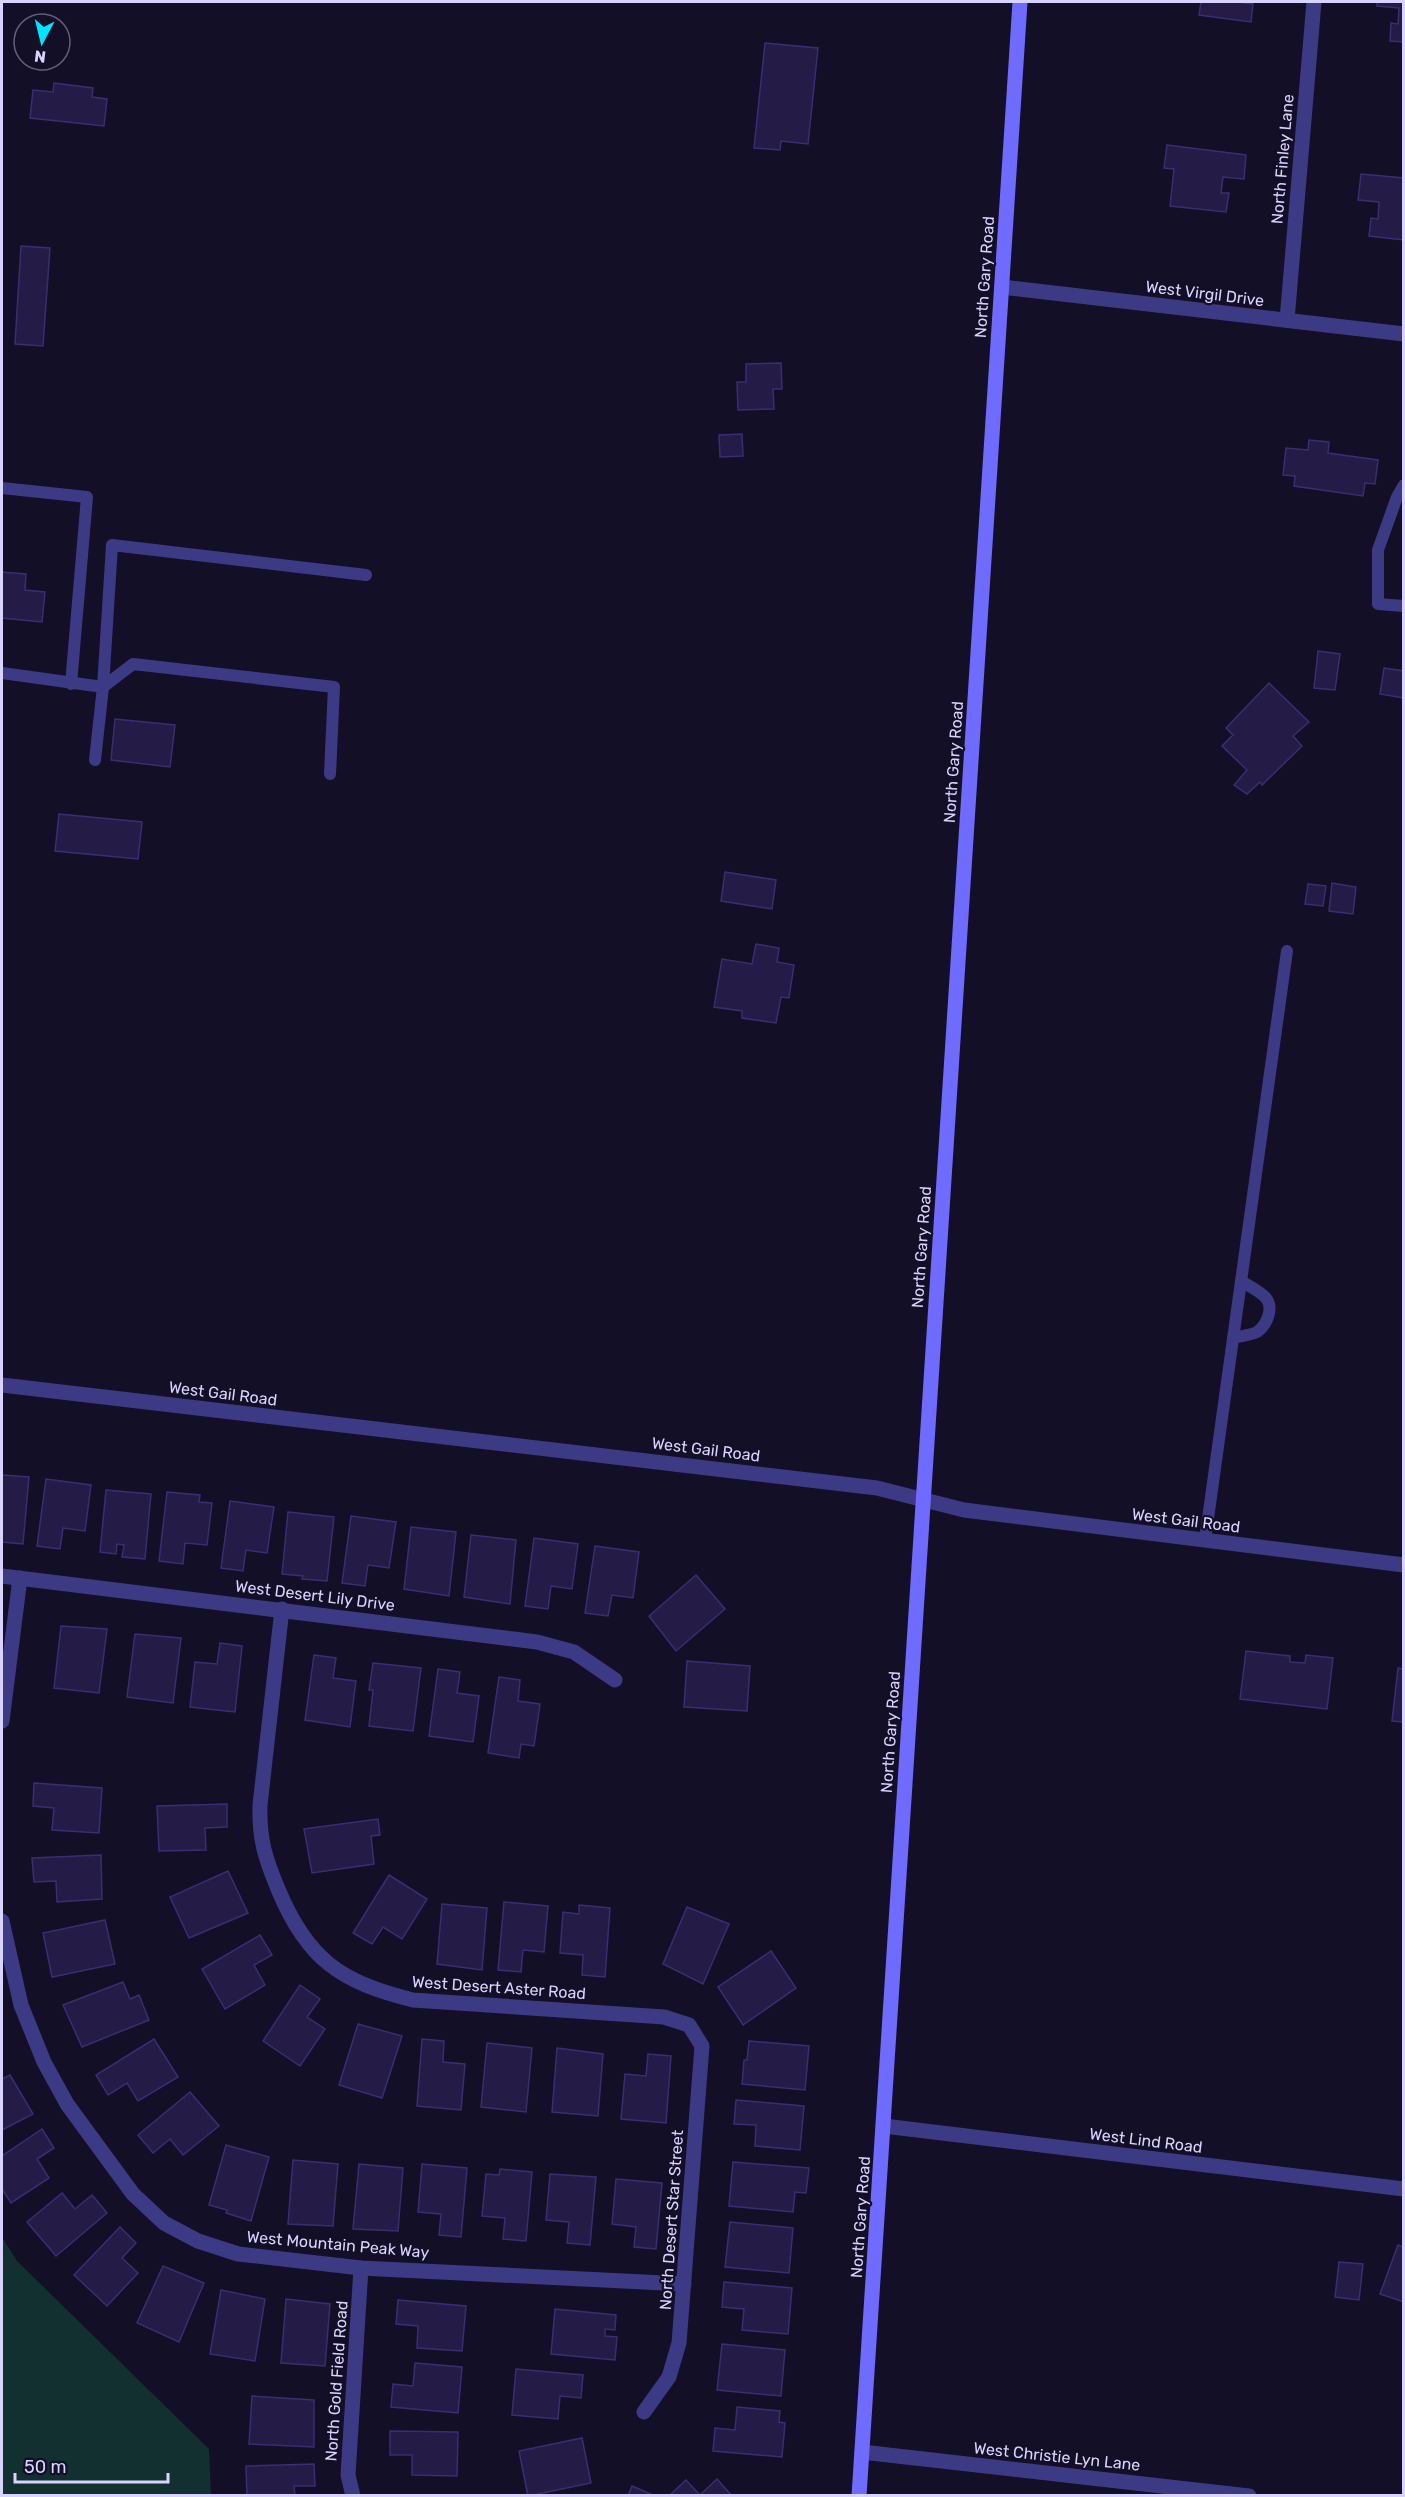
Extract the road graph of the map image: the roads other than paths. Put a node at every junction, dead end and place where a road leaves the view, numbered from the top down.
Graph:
1 (1020, 2) edge
2 (1314, 2) edge
3 (1002, 287) junction
4 (1287, 320) junction
5 (1404, 334) edge
6 (1404, 485) edge
7 (2, 488) edge
8 (366, 575) dead end
9 (1404, 606) edge
10 (2, 673) edge
11 (71, 684) junction
12 (103, 687) junction
13 (95, 760) dead end
14 (330, 774) dead end
15 (1287, 951) dead end
16 (1241, 1281) junction
17 (1233, 1338) junction
18 (2, 1385) edge
19 (923, 1500) junction
20 (1205, 1540) junction
21 (1404, 1565) edge
22 (2, 1576) edge
23 (20, 1578) junction
24 (282, 1609) junction
25 (615, 1680) dead end
26 (2, 1721) edge
27 (2, 1921) edge
28 (2, 1926) edge
29 (689, 2025) joint
30 (884, 2126) junction
31 (1404, 2189) edge
32 (361, 2268) junction
33 (684, 2284) junction
34 (644, 2412) dead end
35 (862, 2452) junction
36 (353, 2496) edge
37 (859, 2496) edge
38 (1249, 2496) edge

1 - 3 street, North Gary Road
2 - 4 street, North Finley Lane
3 - 4 street, West Virgil Drive
3 - 19 street, North Gary Road
4 - 5 street, West Virgil Drive
6 - 9 lane
7 - 11 lane
8 - 12 lane
10 - 11 lane
11 - 12 lane
12 - 13 lane
12 - 14 lane
15 - 16 lane
16 - 17 lane
16 - 17 lane
17 - 20 lane
18 - 19 street, West Gail Road
19 - 20 street, West Gail Road
19 - 30 street, North Gary Road
20 - 21 street, West Gail Road
22 - 23 street, West Desert Lily Drive
23 - 24 street, West Desert Lily Drive
23 - 26 street
24 - 25 street, West Desert Lily Drive
24 - 29 street, West Desert Aster Road
27 - 28 street, West Mountain Peak Way
28 - 32 street, West Mountain Peak Way
29 - 33 street, North Desert Star Street
30 - 31 street, West Lind Road
30 - 35 street, North Gary Road
32 - 33 street, West Mountain Peak Way
32 - 36 street, North Gold Field Road
33 - 34 street, North Desert Star Street
35 - 37 street, North Gary Road
35 - 38 street, West Christie Lyn Lane

